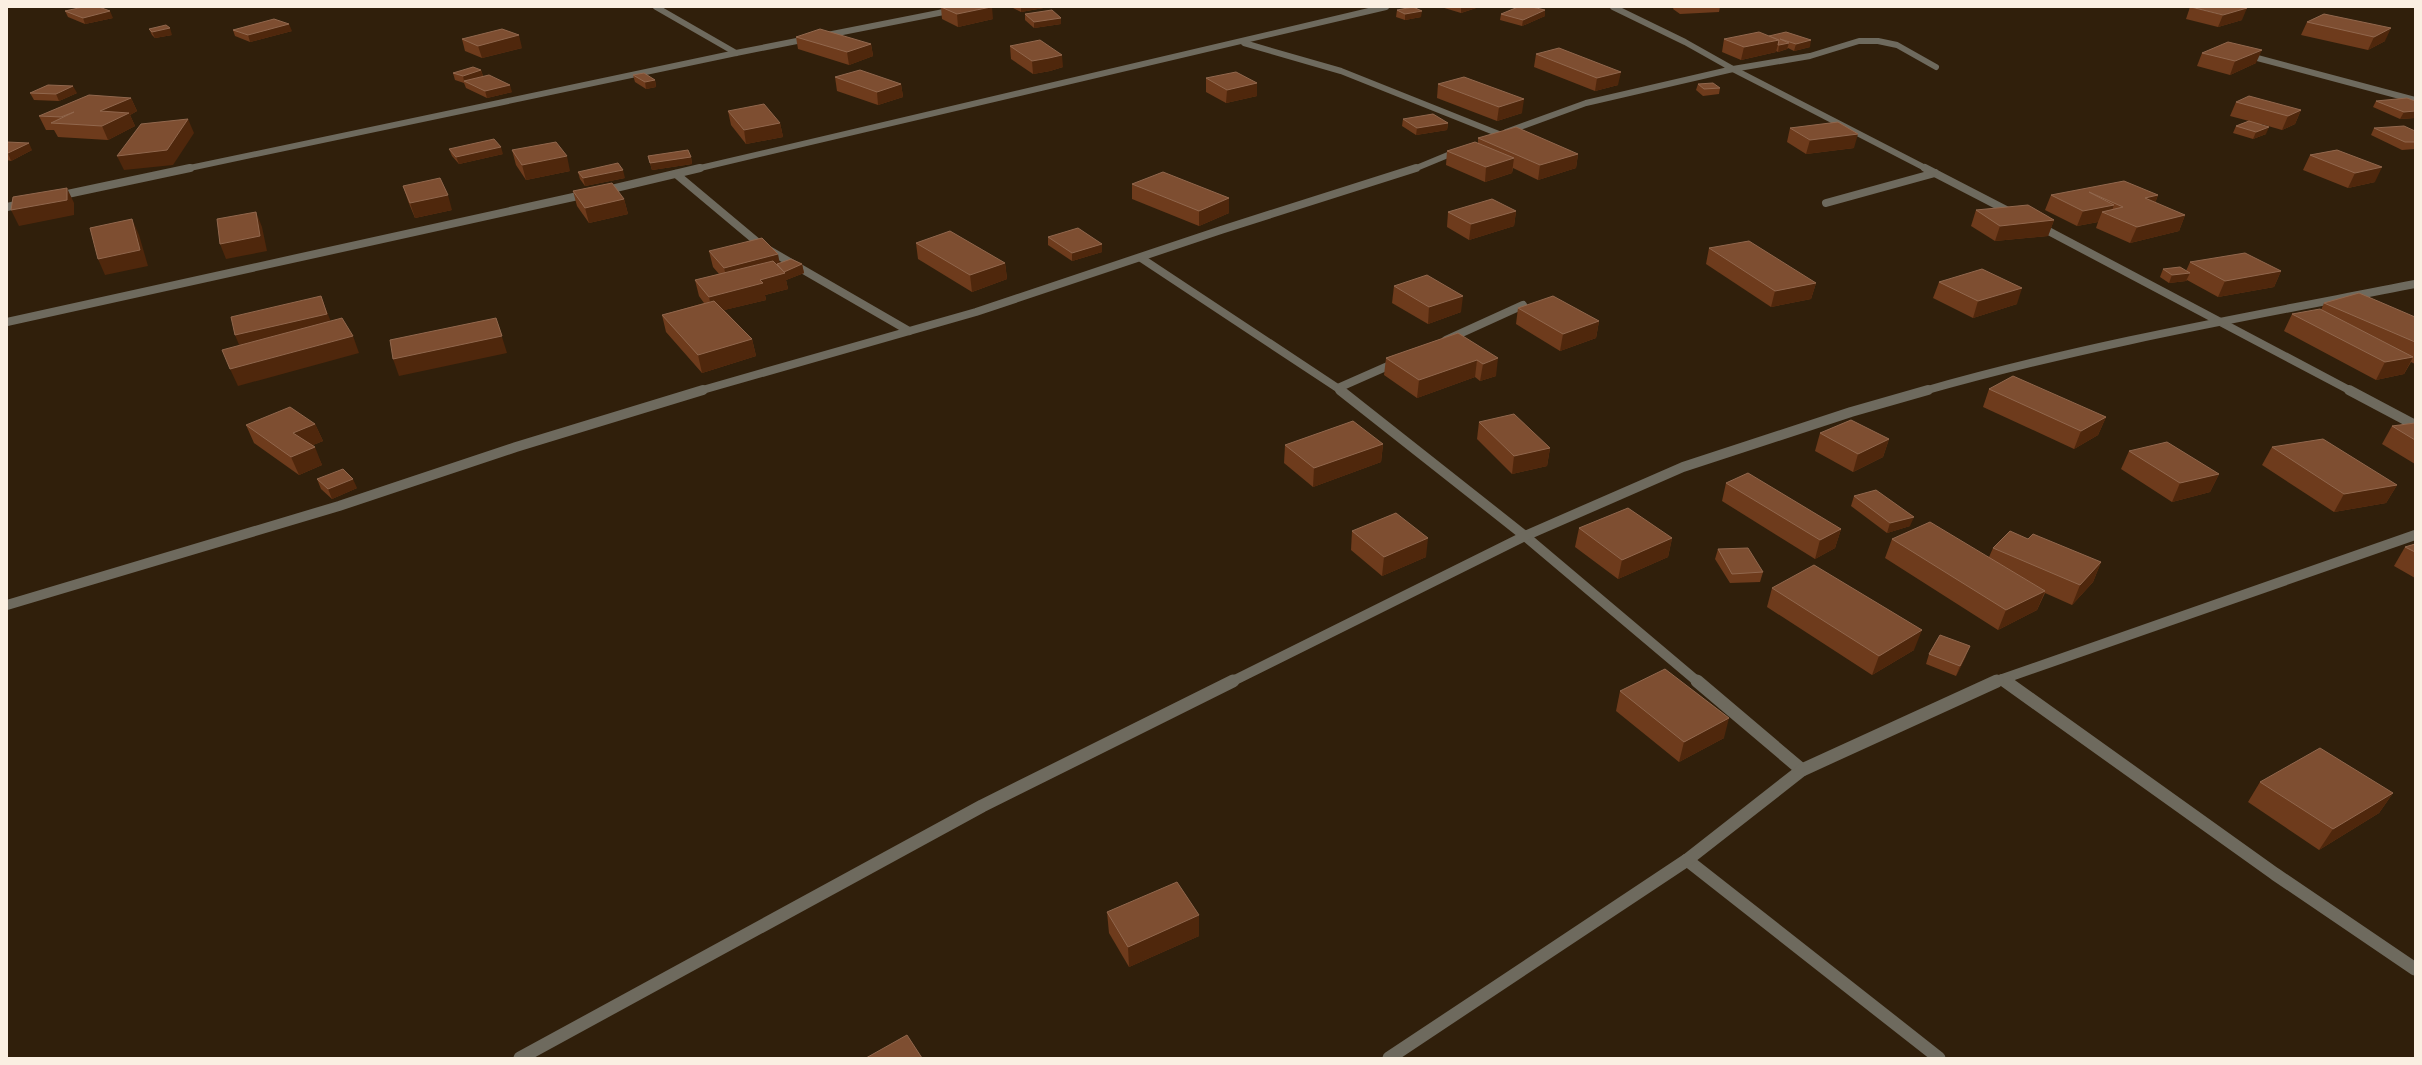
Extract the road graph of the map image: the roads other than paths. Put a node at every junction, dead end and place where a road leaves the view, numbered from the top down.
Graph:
1 (656, 7) edge
2 (969, 7) edge
3 (1386, 7) edge
4 (1613, 7) edge
5 (1242, 42) junction
6 (736, 53) junction
7 (2236, 53) edge
8 (1936, 67) dead end
9 (1733, 69) junction
10 (2415, 100) edge
11 (1499, 134) junction
12 (1485, 140) edge
13 (1470, 146) edge
14 (1935, 173) junction
15 (676, 174) junction
16 (54, 197) edge
17 (30, 202) edge
18 (1826, 203) dead end
19 (7, 207) edge
20 (2019, 216) edge
21 (2032, 223) edge
22 (1141, 258) junction
23 (2415, 284) edge
24 (1523, 305) edge
25 (7, 322) edge
26 (2221, 322) junction
27 (909, 331) junction
28 (1438, 344) edge
29 (1402, 360) edge
30 (1338, 388) junction
31 (2415, 425) edge
32 (2415, 535) edge
33 (1525, 536) junction
34 (7, 605) edge
35 (2002, 679) junction
36 (1802, 770) junction
37 (1687, 860) junction
38 (2415, 969) edge
39 (520, 1058) edge
40 (1388, 1058) edge
41 (1939, 1058) edge

1 - 6 street
2 - 6 street
3 - 5 street
4 - 9 street
5 - 11 street
5 - 15 street
6 - 16 street
7 - 10 street
8 - 9 street
9 - 11 street
9 - 14 street
11 - 12 street
13 - 22 street
14 - 18 street
14 - 20 street
15 - 25 street
15 - 27 street
17 - 19 street
21 - 26 street
22 - 27 street
22 - 30 street
23 - 26 street
24 - 28 street
26 - 31 street
26 - 33 street
27 - 34 street
29 - 30 street
30 - 33 street
32 - 35 street
33 - 36 street
33 - 39 street
35 - 36 street
35 - 38 street
36 - 37 street
37 - 40 street
37 - 41 street

